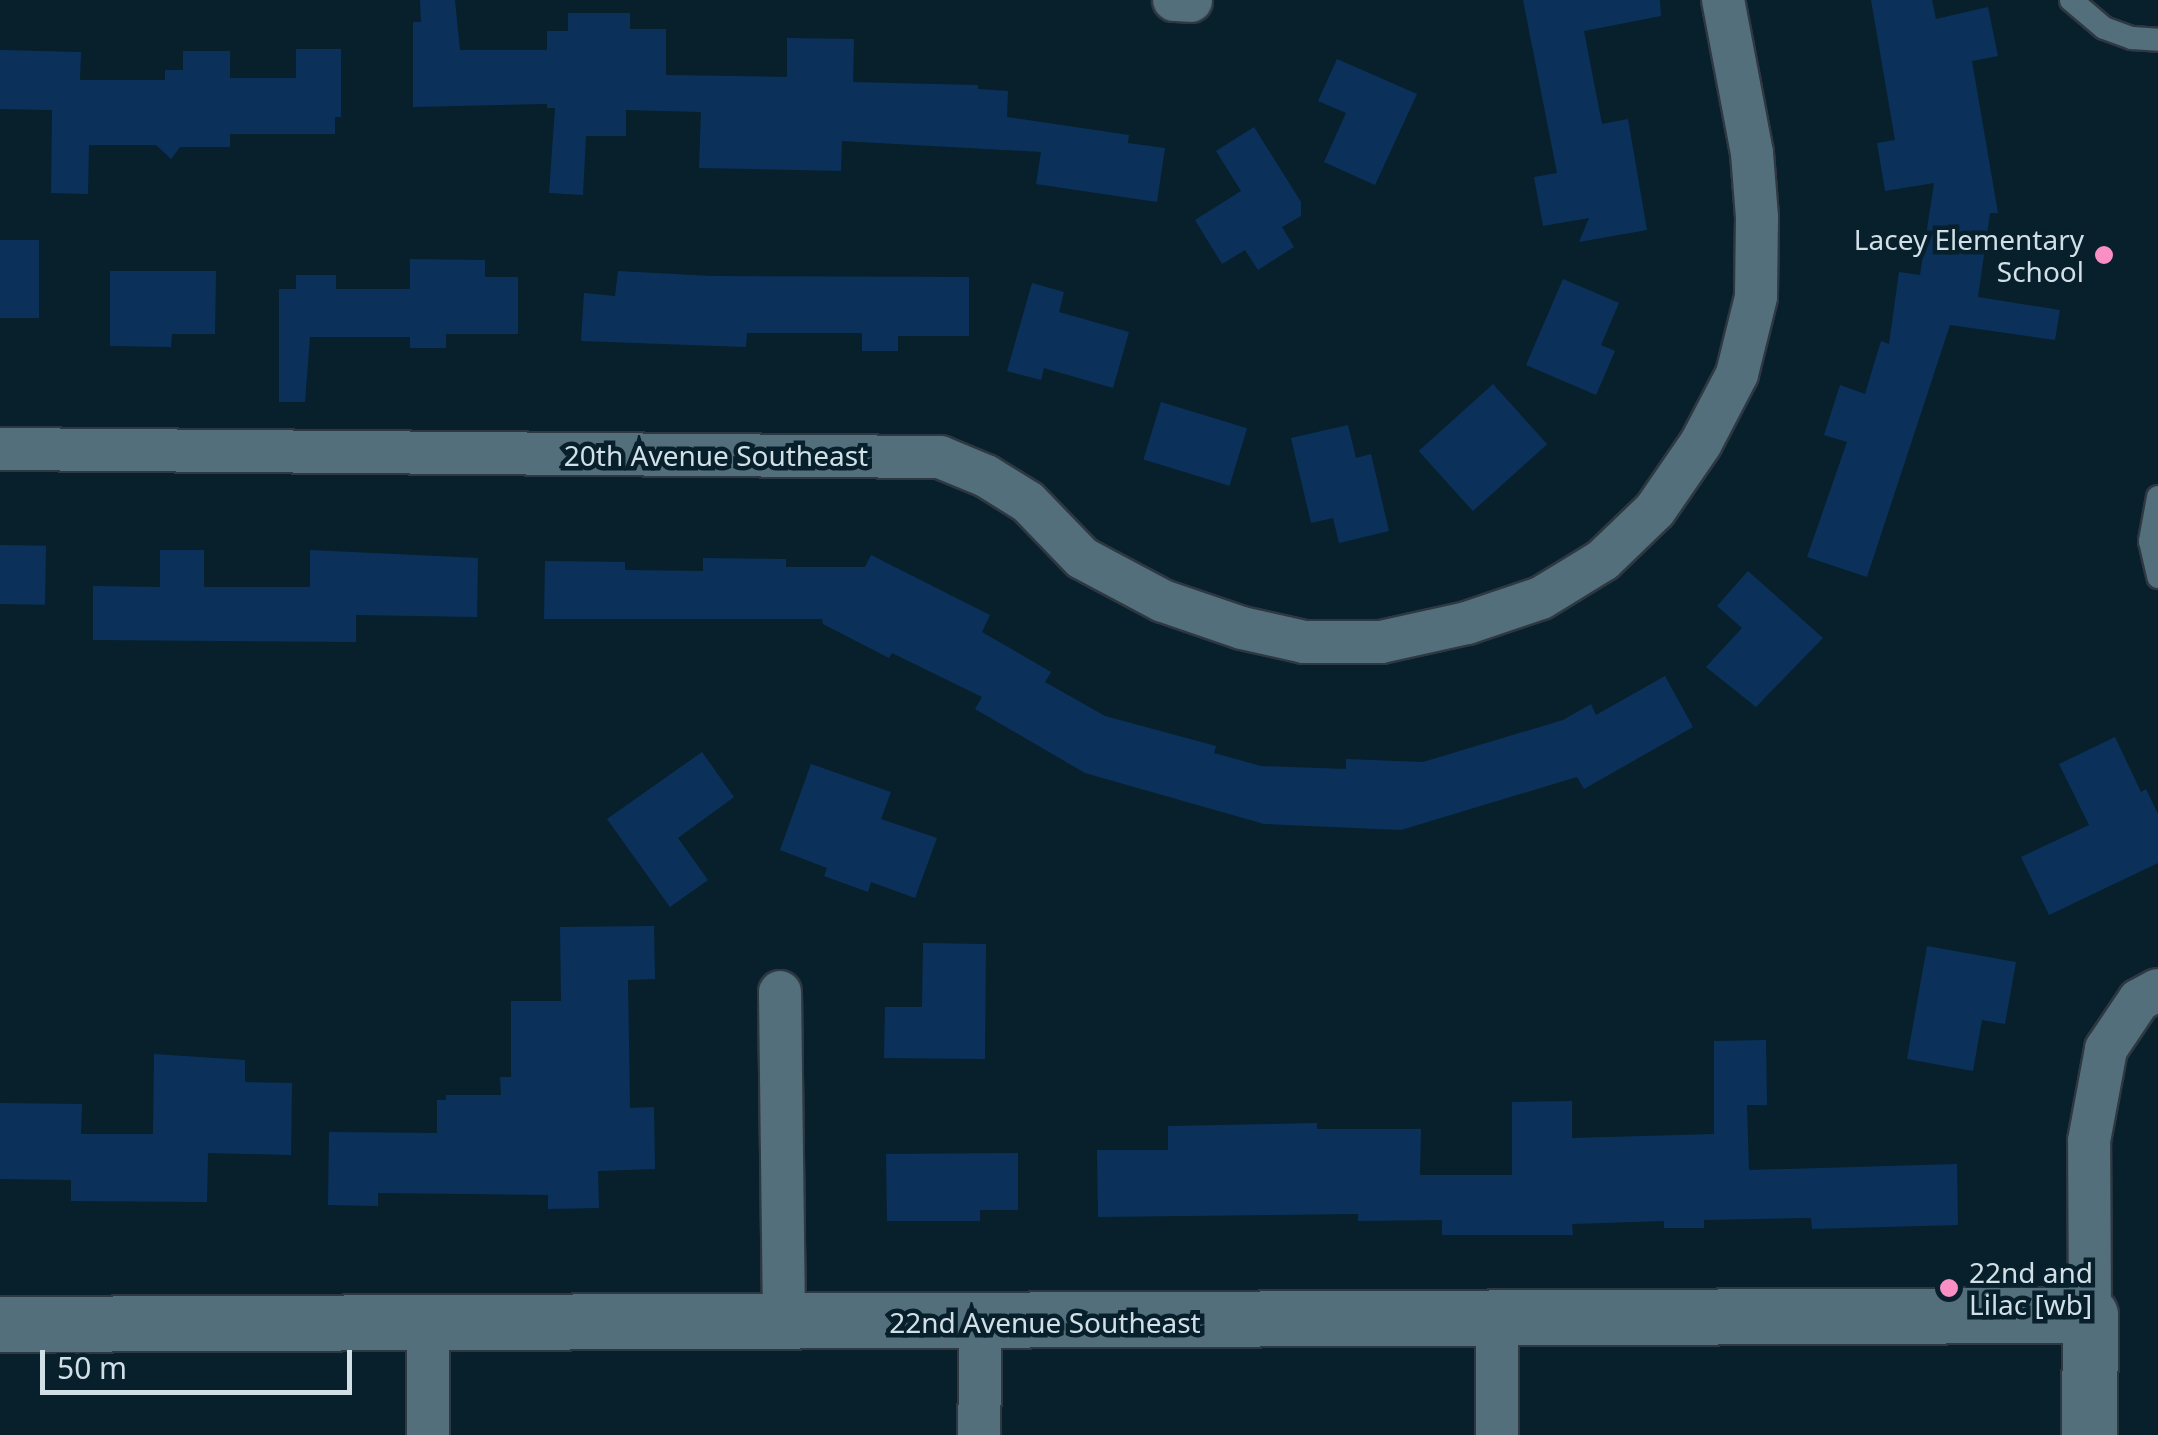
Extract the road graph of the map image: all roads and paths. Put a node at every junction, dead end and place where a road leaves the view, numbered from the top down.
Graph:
1 (1723, 0) edge
2 (2071, 0) edge
3 (2158, 40) edge
4 (0, 450) edge
5 (2158, 497) edge
6 (2158, 577) edge
7 (2158, 990) edge
8 (780, 992) dead end
9 (2090, 1315) junction
10 (1497, 1319) junction
11 (428, 1320) junction
12 (784, 1322) junction
13 (981, 1322) junction
14 (0, 1324) edge
15 (428, 1435) edge
16 (980, 1435) edge
17 (1497, 1435) edge
18 (2090, 1435) edge

1 - 4 street, 20th Avenue Southeast
2 - 3 lane
5 - 6 lane
7 - 9 street
8 - 12 street
9 - 10 street, 22nd Avenue Southeast
9 - 18 street
10 - 13 street, 22nd Avenue Southeast
10 - 17 street
11 - 12 street, 22nd Avenue Southeast
11 - 14 street, 22nd Avenue Southeast
11 - 15 street
12 - 13 street, 22nd Avenue Southeast
13 - 16 street

